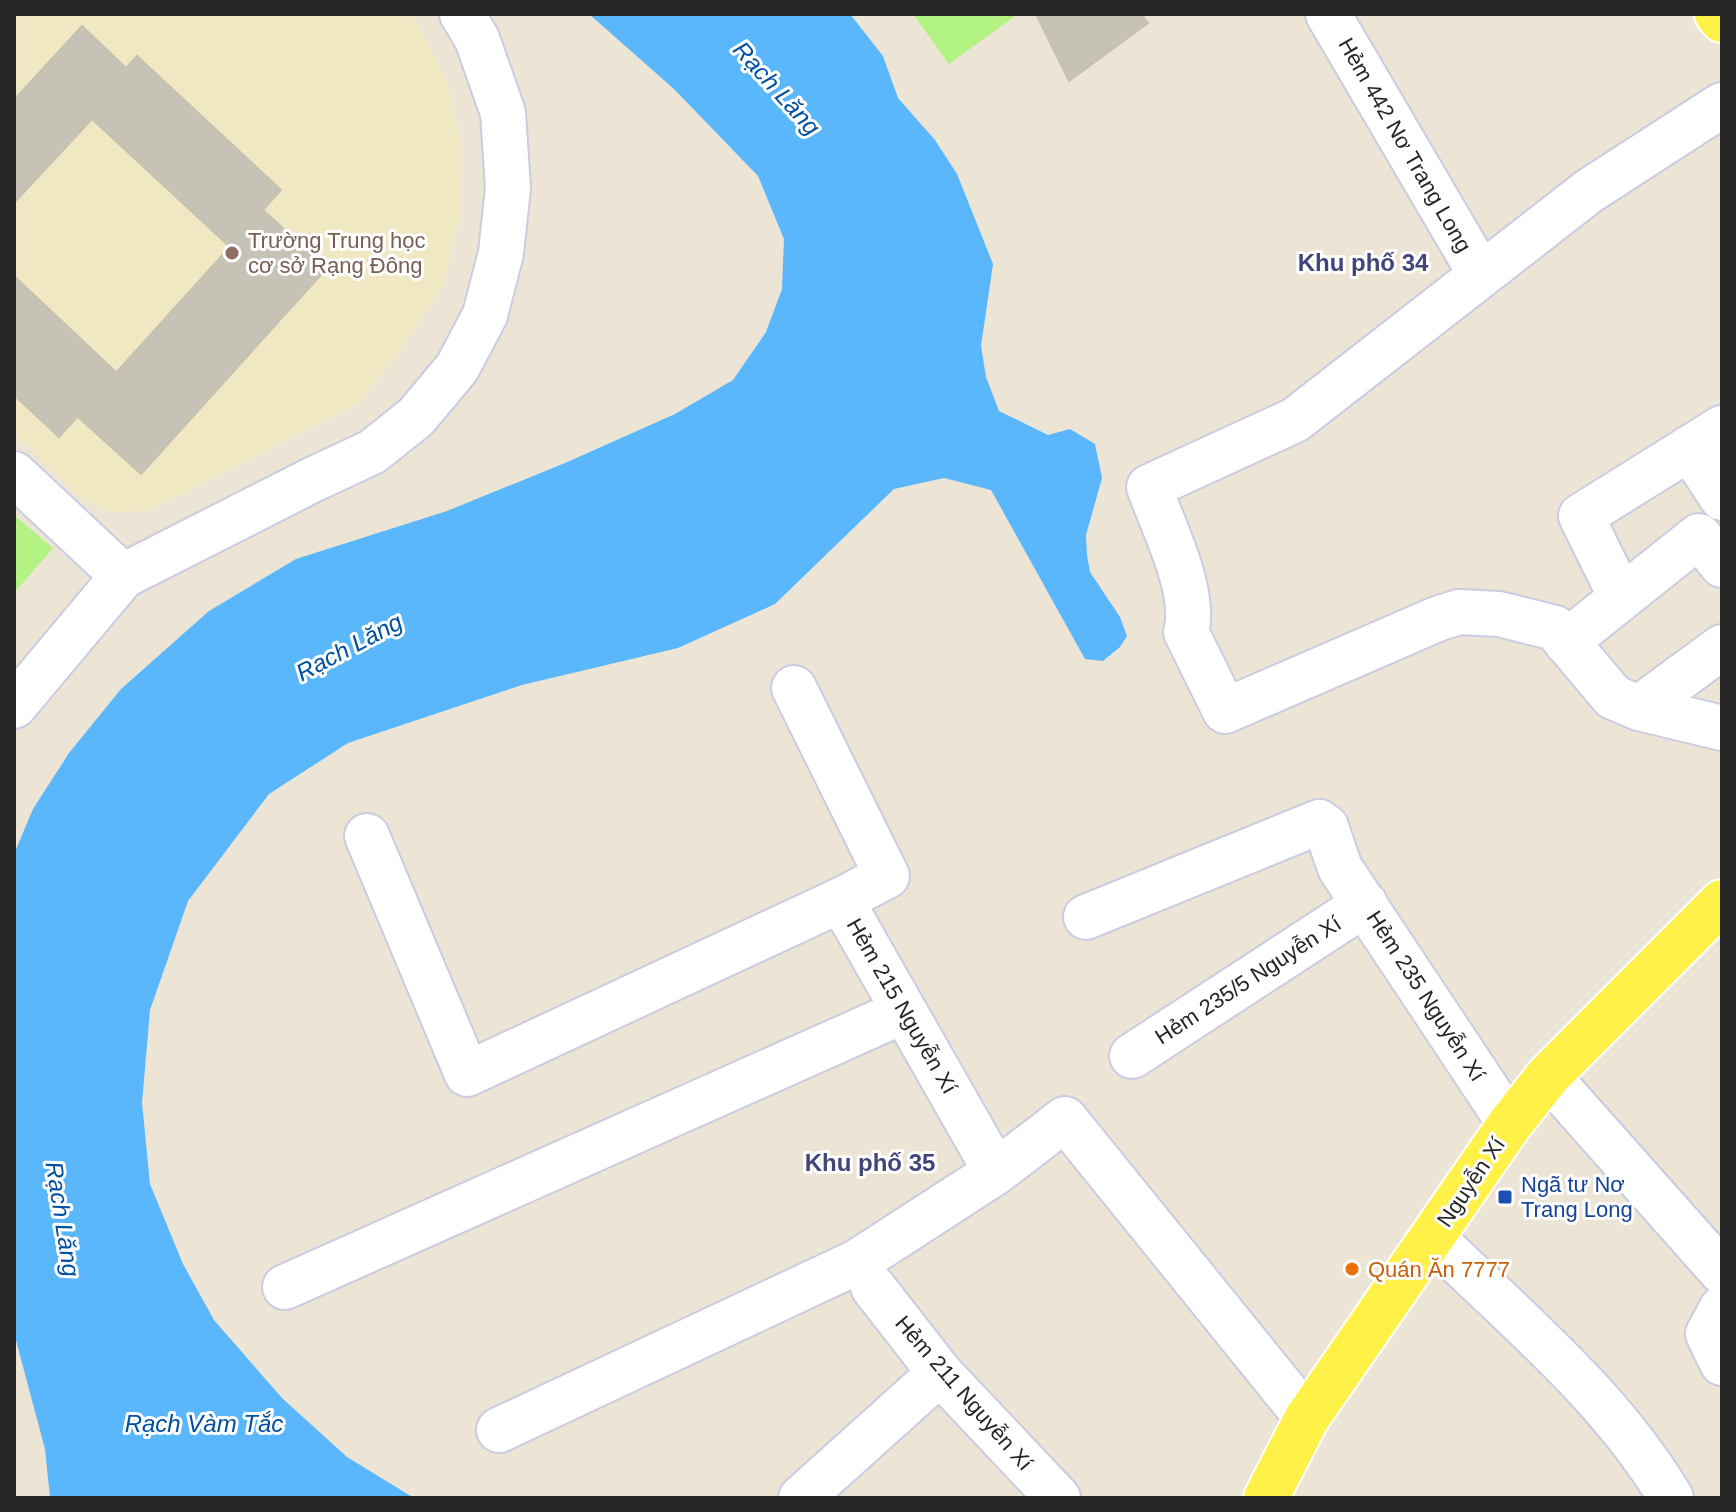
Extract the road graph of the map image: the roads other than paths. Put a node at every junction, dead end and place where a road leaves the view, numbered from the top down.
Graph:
1 (462, 14) edge
2 (1328, 14) edge
3 (1717, 14) edge
4 (1722, 20) edge
5 (1722, 105) edge
6 (1481, 275) junction
7 (1706, 438) edge
8 (14, 474) edge
9 (1722, 498) edge
10 (1722, 565) edge
11 (123, 576) junction
12 (1621, 597) junction
13 (1566, 642) junction
14 (1722, 647) edge
15 (794, 688) dead end
16 (14, 706) edge
17 (1639, 708) junction
18 (1722, 728) edge
19 (367, 836) dead end
20 (841, 900) junction
21 (1722, 902) edge
22 (1365, 904) junction
23 (1086, 917) dead end
24 (904, 1011) junction
25 (1132, 1056) dead end
26 (1548, 1076) junction
27 (1510, 1124) junction
28 (996, 1172) junction
29 (1433, 1238) junction
30 (1722, 1272) edge
31 (285, 1287) dead end
32 (873, 1287) dead end
33 (1722, 1308) edge
34 (1722, 1363) edge
35 (940, 1373) junction
36 (1307, 1418) junction
37 (499, 1430) dead end
38 (1271, 1496) edge
39 (801, 1498) edge
40 (1058, 1498) edge
41 (1671, 1498) edge

1 - 11 street
2 - 6 street, Hẻm 442 Nơ Trang Long
3 - 4 main road
5 - 6 street, Hẻm 442 Nơ Trang Long
6 - 13 street, Hẻm 442 Nơ Trang Long
7 - 9 street
7 - 12 street
8 - 11 street
10 - 12 street
11 - 16 street
12 - 13 street
13 - 17 street
14 - 17 street
15 - 20 street, Hẻm 215 Nguyễn Xí
17 - 18 street
19 - 20 street
20 - 24 street, Hẻm 215 Nguyễn Xí
21 - 26 main road, Nguyễn Xí
22 - 23 street, Hẻm 235 Nguyễn Xí
22 - 25 street, Hẻm 235/5 Nguyễn Xí
22 - 27 street, Hẻm 235 Nguyễn Xí
24 - 28 street, Hẻm 215 Nguyễn Xí
24 - 31 street
26 - 27 main road, Nguyễn Xí
26 - 30 street
27 - 29 main road, Nguyễn Xí
28 - 36 street
28 - 37 street
29 - 36 main road, Nguyễn Xí
29 - 41 street
32 - 35 street, Hẻm 211 Nguyễn Xí
33 - 34 street
35 - 39 street
35 - 40 street, Hẻm 211 Nguyễn Xí
36 - 38 main road, Nguyễn Xí

